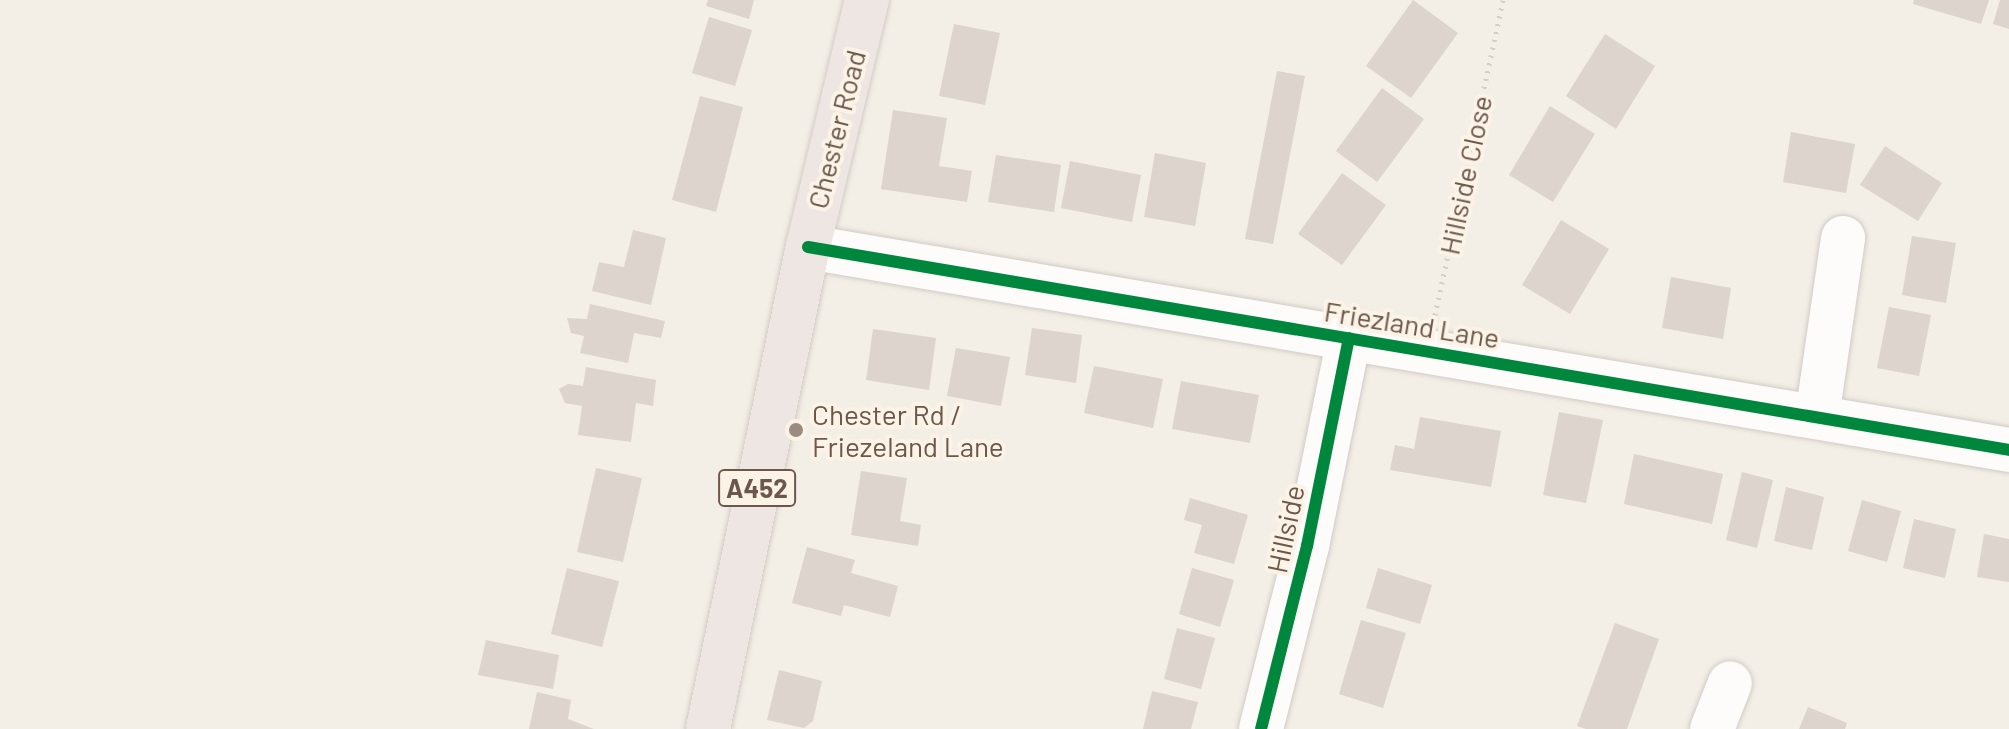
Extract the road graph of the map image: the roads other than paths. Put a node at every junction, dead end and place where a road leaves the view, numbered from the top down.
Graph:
1 (867, 0) edge
2 (1843, 238) dead end
3 (808, 247) junction
4 (1349, 338) junction
5 (1817, 417) junction
6 (2009, 450) edge
7 (1730, 683) dead end
8 (708, 729) edge
9 (1261, 729) edge
10 (1712, 729) edge

1 - 3 highway, Chester Road / A452
2 - 5 street
3 - 4 street, Friezland Lane
3 - 8 highway, Chester Road / A452
4 - 5 street, Friezland Lane
4 - 9 street, Hillside
5 - 6 street, Friezland Lane
7 - 10 street

